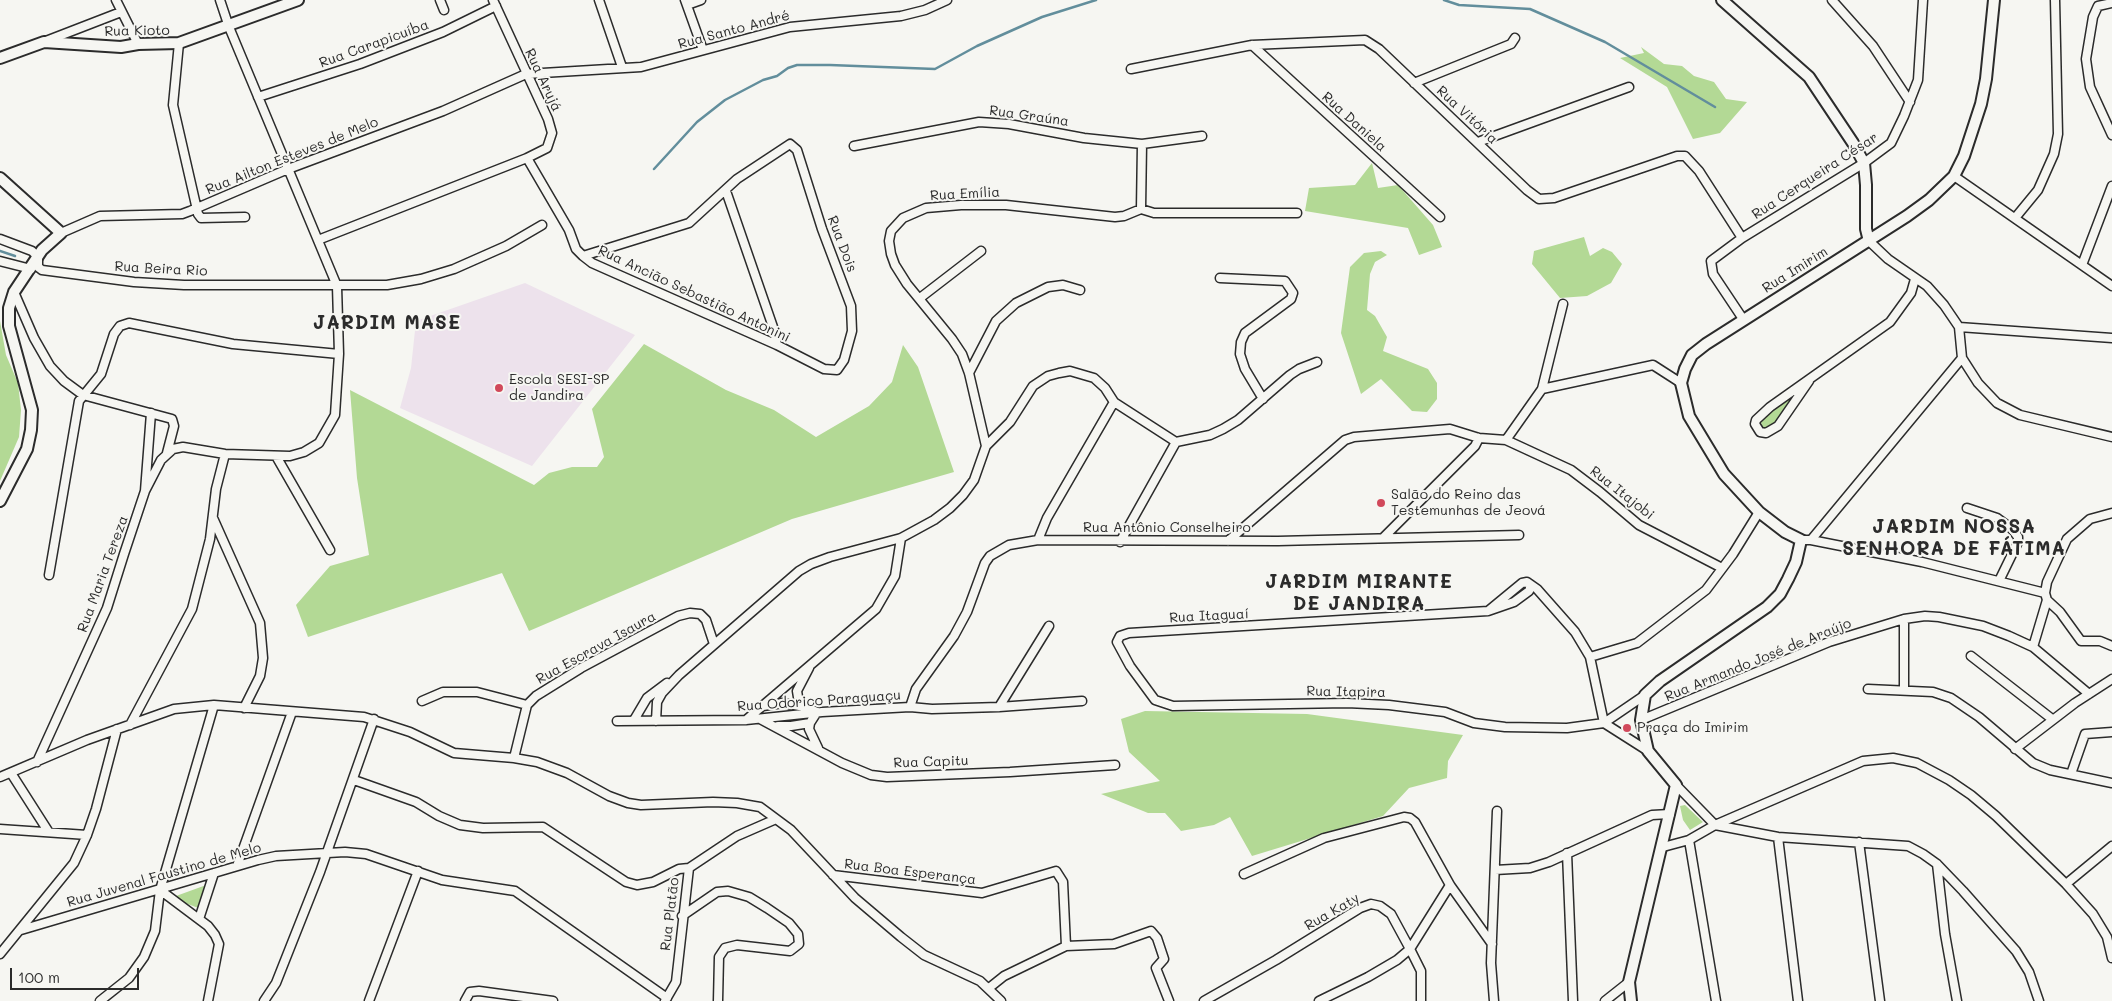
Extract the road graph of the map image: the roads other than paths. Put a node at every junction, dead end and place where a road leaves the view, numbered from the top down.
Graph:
1 (116, 0) edge
2 (220, 0) edge
3 (298, 0) edge
4 (440, 0) edge
5 (599, 0) edge
6 (701, 0) edge
7 (947, 0) edge
8 (1722, 0) edge
9 (1832, 0) edge
10 (1923, 0) edge
11 (1994, 0) edge
12 (2055, 0) edge
13 (494, 3) edge
14 (686, 3) edge
15 (2097, 3) edge
16 (2112, 3) edge
17 (444, 10) dead end
18 (121, 12) junction
19 (229, 27) junction
20 (1515, 38) dead end
21 (44, 42) junction
22 (179, 43) junction
23 (138, 44) junction
24 (1252, 45) junction
25 (703, 50) junction
26 (0, 58) edge
27 (622, 67) junction
28 (1131, 69) dead end
29 (526, 74) junction
30 (1414, 83) junction
31 (1629, 87) dead end
32 (258, 97) junction
33 (1910, 102) junction
34 (2112, 135) edge
35 (1202, 136) dead end
36 (1478, 142) junction
37 (1142, 144) junction
38 (854, 146) dead end
39 (527, 158) junction
40 (1864, 163) junction
41 (288, 169) junction
42 (1954, 176) junction
43 (0, 178) edge
44 (2112, 186) edge
45 (726, 191) junction
46 (197, 207) junction
47 (1141, 209) junction
48 (1297, 213) dead end
49 (245, 217) dead end
50 (1440, 217) dead end
51 (2015, 218) junction
52 (542, 225) dead end
53 (61, 233) junction
54 (1742, 238) junction
55 (0, 239) edge
56 (318, 240) junction
57 (1869, 241) junction
58 (982, 251) dead end
59 (583, 256) junction
60 (38, 257) junction
61 (0, 261) edge
62 (2082, 265) junction
63 (31, 269) junction
64 (1220, 278) dead end
65 (1915, 279) junction
66 (337, 286) junction
67 (2112, 286) edge
68 (1080, 290) dead end
69 (14, 292) junction
70 (920, 298) junction
71 (1563, 304) dead end
72 (1743, 319) junction
73 (1959, 327) junction
74 (2112, 338) edge
75 (777, 345) junction
76 (339, 354) junction
77 (1962, 358) junction
78 (1318, 362) dead end
79 (840, 368) joint
80 (969, 374) junction
81 (1809, 381) junction
82 (1681, 383) junction
83 (1542, 389) junction
84 (83, 396) junction
85 (1263, 399) junction
86 (1114, 402) junction
87 (151, 413) junction
88 (2112, 437) edge
89 (1480, 438) junction
90 (1506, 440) junction
91 (1176, 442) junction
92 (986, 446) junction
93 (167, 453) junction
94 (225, 454) junction
95 (276, 456) junction
96 (145, 492) junction
97 (0, 501) edge
98 (1968, 508) dead end
99 (1759, 512) junction
100 (2112, 513) edge
101 (213, 518) junction
102 (1519, 535) dead end
103 (1384, 537) junction
104 (901, 538) junction
105 (1038, 540) junction
106 (1806, 540) junction
107 (1228, 541) junction
108 (1120, 542) junction
109 (330, 550) dead end
110 (1722, 568) junction
111 (49, 575) dead end
112 (1999, 581) junction
113 (1531, 585) junction
114 (2046, 596) junction
115 (1488, 611) junction
116 (1904, 619) junction
117 (1049, 626) dead end
118 (1117, 642) joint
119 (714, 644) junction
120 (2112, 646) edge
121 (2033, 647) junction
122 (824, 652) junction
123 (1971, 656) dead end
124 (1590, 657) junction
125 (679, 675) junction
126 (2112, 679) edge
127 (1868, 689) dead end
128 (1904, 690) junction
129 (2089, 694) junction
130 (1645, 695) junction
131 (422, 701) dead end
132 (1082, 701) dead end
133 (214, 705) junction
134 (528, 705) junction
135 (761, 706) junction
136 (805, 707) junction
137 (910, 707) junction
138 (999, 707) junction
139 (244, 708) junction
140 (292, 712) junction
141 (817, 712) junction
142 (760, 718) junction
143 (374, 719) junction
144 (634, 720) junction
145 (746, 720) junction
146 (1641, 720) junction
147 (2052, 720) junction
148 (617, 721) dead end
149 (656, 721) junction
150 (810, 723) junction
151 (1604, 723) junction
152 (130, 725) junction
153 (776, 726) junction
154 (117, 729) junction
155 (2112, 732) edge
156 (2015, 748) junction
157 (818, 749) junction
158 (1648, 751) junction
159 (514, 758) junction
160 (37, 762) junction
161 (1116, 764) dead end
162 (11, 773) junction
163 (2071, 774) junction
164 (0, 777) edge
165 (354, 780) junction
166 (2112, 783) edge
167 (1676, 785) junction
168 (1497, 811) dead end
169 (1670, 814) junction
170 (776, 819) junction
171 (1715, 825) junction
172 (0, 829) edge
173 (48, 831) junction
174 (88, 835) junction
175 (1778, 837) junction
176 (1689, 840) junction
177 (1859, 842) junction
178 (2112, 846) edge
179 (1662, 847) junction
180 (328, 852) junction
181 (1567, 853) junction
182 (1937, 864) junction
183 (237, 866) junction
184 (689, 868) junction
185 (1495, 870) junction
186 (418, 871) junction
187 (214, 873) junction
188 (1244, 874) dead end
189 (833, 875) junction
190 (2066, 884) junction
191 (1450, 885) junction
192 (160, 890) junction
193 (682, 916) junction
194 (199, 919) junction
195 (21, 930) junction
196 (1492, 944) junction
197 (1066, 946) junction
198 (1410, 949) junction
199 (0, 954) edge
200 (2112, 958) edge
201 (1628, 982) junction
202 (989, 988) junction
203 (498, 997) edge
204 (666, 1000) edge
205 (100, 1001) edge
206 (208, 1001) edge
207 (264, 1001) edge
208 (370, 1001) edge
209 (465, 1001) edge
210 (553, 1001) edge
211 (718, 1001) edge
212 (1001, 1001) edge
213 (1169, 1001) edge
214 (1204, 1001) edge
215 (1319, 1001) edge
216 (1421, 1001) edge
217 (1494, 1001) edge
218 (1573, 1001) edge
219 (1605, 1001) edge
220 (1632, 1001) edge
221 (1716, 1001) edge
222 (1798, 1001) edge
223 (1880, 1001) edge
224 (1957, 1001) edge
225 (2039, 1001) edge

1 - 18 street
2 - 19 street
3 - 19 street, Rua Kioto
4 - 17 street
5 - 27 street
6 - 14 street
7 - 25 street, Rua Santo André
8 - 40 street
9 - 33 street
10 - 33 street, Rua Cerqueira César
11 - 42 street, Rua Imirim
12 - 51 street
13 - 29 street, Rua Arujá
13 - 32 street, Rua Carapicuíba
14 - 25 street
15 - 16 street
15 - 34 street
18 - 21 street
18 - 23 street
19 - 22 street, Rua Kioto
19 - 32 street
20 - 30 street
21 - 23 street, Rua Kioto
21 - 26 street
22 - 23 street, Rua Kioto
22 - 46 street
24 - 28 street, Rua Vitória
24 - 30 street, Rua Vitória
24 - 50 street, Rua Daniela
25 - 27 street, Rua Santo André
27 - 29 street, Rua Santo André
29 - 39 street, Rua Arujá
29 - 41 street, Rua Ailton Esteves de Melo
30 - 36 street, Rua Vitória
31 - 36 street
32 - 41 street
33 - 40 street, Rua Cerqueira César
35 - 37 street, Rua Graúna
36 - 54 street, Rua Vitória
37 - 38 street, Rua Graúna
37 - 47 street
39 - 56 street, Rua Arujá
39 - 59 street, Rua Ancião Sebastião Antonini
40 - 54 street, Rua Cerqueira César
40 - 57 street
41 - 46 street, Rua Ailton Esteves de Melo
41 - 56 street
42 - 51 street
42 - 57 street, Rua Imirim
43 - 53 street
44 - 62 street
45 - 59 street
45 - 75 street
45 - 79 street, Rua Dois
46 - 49 street
46 - 53 street, Rua Ailton Esteves de Melo
47 - 48 street, Rua Emília
47 - 70 street, Rua Emília
51 - 62 street
52 - 66 street
53 - 60 street
54 - 72 street, Rua Cerqueira César
55 - 60 street, Rua Beira Rio
56 - 66 street
57 - 65 street
57 - 72 street, Rua Imirim
58 - 70 street
59 - 75 street, Rua Ancião Sebastião Antonini
60 - 63 street
60 - 66 street, Rua Beira Rio
61 - 63 street
62 - 67 street
63 - 69 street
64 - 85 street
65 - 73 street
65 - 81 street
66 - 76 street
68 - 80 street
69 - 84 street
69 - 97 street
70 - 80 street, Rua Emília
71 - 83 street
72 - 82 street, Rua Imirim
73 - 74 street
73 - 77 street
75 - 79 street, Rua Ancião Sebastião Antonini
76 - 84 street
76 - 95 street
77 - 88 street
77 - 106 street
78 - 85 street
80 - 92 street, Rua Emília
81 - 81 street
82 - 83 street
82 - 99 street
83 - 90 street
84 - 87 street
84 - 111 street
85 - 91 street
86 - 91 street
86 - 92 street
86 - 105 street
87 - 93 street
87 - 96 street, Rua Maria Tereza
89 - 90 street
89 - 103 street
89 - 107 street
90 - 110 street, Rua Itajobi
91 - 108 street
92 - 104 street
93 - 94 street
93 - 96 street
94 - 95 street
94 - 101 street
95 - 109 street
96 - 160 street, Rua Maria Tereza
98 - 112 street
99 - 106 street
99 - 110 street
100 - 114 street
101 - 139 street
101 - 152 street
102 - 103 street, Rua Antônio Conselheiro
103 - 107 street, Rua Antônio Conselheiro
104 - 119 street
104 - 122 street
105 - 108 street, Rua Antônio Conselheiro
105 - 137 street, Rua Antônio Conselheiro
106 - 112 street
106 - 130 street
107 - 108 street, Rua Antônio Conselheiro
110 - 124 street
112 - 114 street
113 - 115 street, Rua Itaguaí
113 - 115 street
113 - 124 street
114 - 120 street
114 - 121 street
115 - 118 street, Rua Itaguaí
116 - 121 street, Rua Armando José de Araújo
116 - 128 street
116 - 146 street, Rua Armando José de Araújo
117 - 138 street
118 - 151 street, Rua Itapira
119 - 125 street
119 - 134 street, Rua Escrava Isaura
121 - 129 street, Rua Armando José de Araújo
122 - 135 street
122 - 136 street
123 - 147 street
124 - 151 street
125 - 144 street
125 - 149 street
126 - 129 street
127 - 128 street
128 - 156 street
129 - 147 street
130 - 146 street
130 - 151 street, Rua Itapira
131 - 134 street
132 - 138 street, Rua Odorico Paraguaçu
133 - 139 street
133 - 152 street
133 - 192 street
134 - 159 street
135 - 136 street
135 - 145 street
136 - 141 street
137 - 138 street, Rua Odorico Paraguaçu
137 - 141 street, Rua Odorico Paraguaçu
139 - 140 street
140 - 143 street
140 - 183 street
141 - 142 street, Rua Odorico Paraguaçu
141 - 150 street
142 - 145 street, Rua Odorico Paraguaçu
142 - 153 street, Rua Capitu
143 - 159 street
143 - 165 street
144 - 148 street, Rua Odorico Paraguaçu
144 - 149 street, Rua Odorico Paraguaçu
145 - 149 street, Rua Odorico Paraguaçu
146 - 158 street
147 - 156 street
150 - 153 street
150 - 157 street
151 - 158 street
152 - 154 street
153 - 157 street, Rua Capitu
154 - 160 street
154 - 174 street
155 - 163 street
156 - 163 street
157 - 161 street, Rua Capitu
158 - 167 street
159 - 170 street
160 - 162 street
162 - 164 street
162 - 173 street
163 - 166 street
165 - 180 street
165 - 184 street
167 - 169 street
167 - 171 street
168 - 185 street
169 - 179 street
169 - 181 street
170 - 184 street, Rua Platão
170 - 189 street
171 - 175 street
171 - 176 street
171 - 190 street
172 - 173 street
173 - 174 street
174 - 195 street
175 - 177 street
175 - 222 street
176 - 179 street
176 - 221 street
177 - 182 street
177 - 223 street
178 - 190 street
179 - 201 street
180 - 183 street, Rua Juvenal Faustino de Melo
180 - 186 street, Rua Juvenal Faustino de Melo
180 - 207 street
181 - 185 street
181 - 218 street
182 - 224 street
182 - 225 street
183 - 187 street, Rua Juvenal Faustino de Melo
184 - 193 street, Rua Platão
185 - 196 street
186 - 204 street, Rua Juvenal Faustino de Melo
186 - 208 street
187 - 192 street, Rua Juvenal Faustino de Melo
187 - 194 street
188 - 191 street
189 - 197 street, Rua Boa Esperança
189 - 202 street
190 - 200 street
191 - 196 street
191 - 198 street
192 - 194 street
192 - 195 street, Rua Juvenal Faustino de Melo
192 - 205 street
193 - 204 street, Rua Platão
193 - 211 street
194 - 206 street
195 - 199 street
196 - 217 street
197 - 202 street
197 - 213 street
198 - 214 street, Rua Katy
198 - 215 street
198 - 216 street, Rua Katy
201 - 219 street
201 - 220 street
202 - 212 street
203 - 209 street
203 - 210 street

